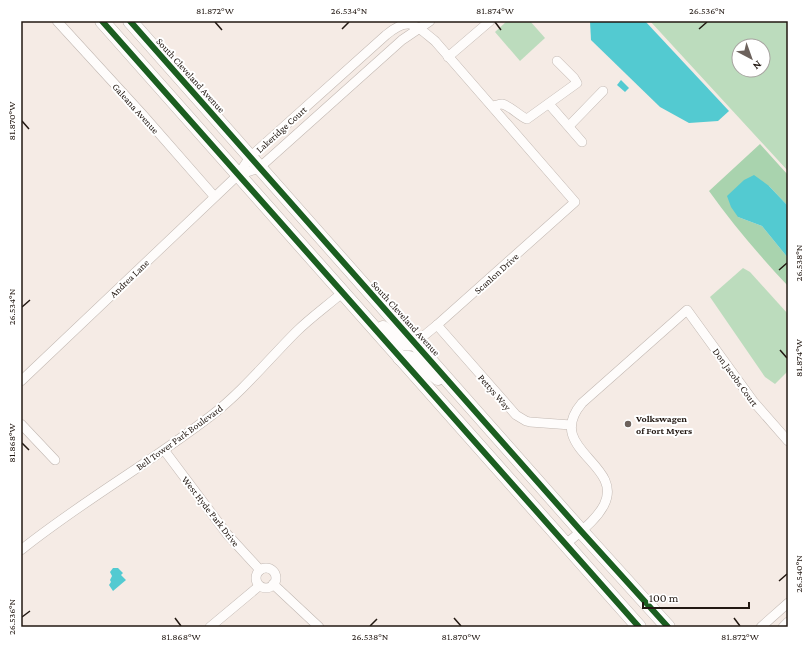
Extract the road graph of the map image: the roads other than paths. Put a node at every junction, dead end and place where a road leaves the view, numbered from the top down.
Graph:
1 (57, 21) edge
2 (102, 21) edge
3 (130, 21) edge
4 (430, 21) edge
5 (490, 21) edge
6 (411, 22) edge
7 (419, 28) junction
8 (448, 57) junction
9 (557, 61) dead end
10 (603, 92) dead end
11 (549, 104) junction
12 (492, 106) junction
13 (569, 126) junction
14 (582, 142) dead end
15 (250, 157) junction
16 (260, 168) junction
17 (238, 175) junction
18 (214, 196) junction
19 (575, 202) joint
20 (347, 298) junction
21 (437, 325) junction
22 (415, 343) junction
23 (400, 358) junction
24 (21, 381) edge
25 (462, 396) junction
26 (21, 424) edge
27 (571, 425) junction
28 (788, 441) edge
29 (164, 450) junction
30 (56, 460) dead end
31 (581, 531) junction
32 (565, 545) junction
33 (21, 550) edge
34 (260, 570) junction
35 (273, 584) junction
36 (259, 586) junction
37 (788, 603) edge
38 (788, 622) edge
39 (210, 627) edge
40 (319, 627) edge
41 (639, 627) edge
42 (668, 627) edge
43 (761, 627) edge
44 (783, 627) edge

1 - 18 street, Galeana Avenue
2 - 17 main road
3 - 15 main road, South Cleveland Avenue
4 - 7 street
5 - 8 street
6 - 7 street, Lakeridge Court
6 - 15 street, Lakeridge Court
7 - 8 street, Lakeridge Court
7 - 16 street, Lakeridge Court
8 - 12 street, Lakeridge Court
9 - 11 street
10 - 13 street
11 - 12 street
11 - 13 street
12 - 19 street, Lakeridge Court
13 - 14 street
15 - 16 main road, South Cleveland Avenue
15 - 17 street, Lakeridge Court
16 - 17 street, Lakeridge Court
16 - 22 main road, South Cleveland Avenue
17 - 18 street, Andrea Lane
17 - 20 main road
18 - 24 street, Andrea Lane
19 - 21 street, Scanlon Drive
20 - 22 main road
20 - 23 main road
20 - 29 street, Bell Tower Park Boulevard
21 - 22 street, Scanlon Drive
21 - 27 street, Pettys Way
22 - 25 main road, South Cleveland Avenue
23 - 25 main road
23 - 32 main road
25 - 31 main road, South Cleveland Avenue
26 - 30 street
27 - 28 street, Don Jacobs Court
27 - 31 street
29 - 33 street, Bell Tower Park Boulevard
29 - 34 street, West Hyde Park Drive
31 - 32 street
31 - 42 main road, South Cleveland Avenue
32 - 41 main road
34 - 35 street
34 - 36 street
35 - 36 street
35 - 40 street
36 - 39 street
37 - 43 street
38 - 44 street

